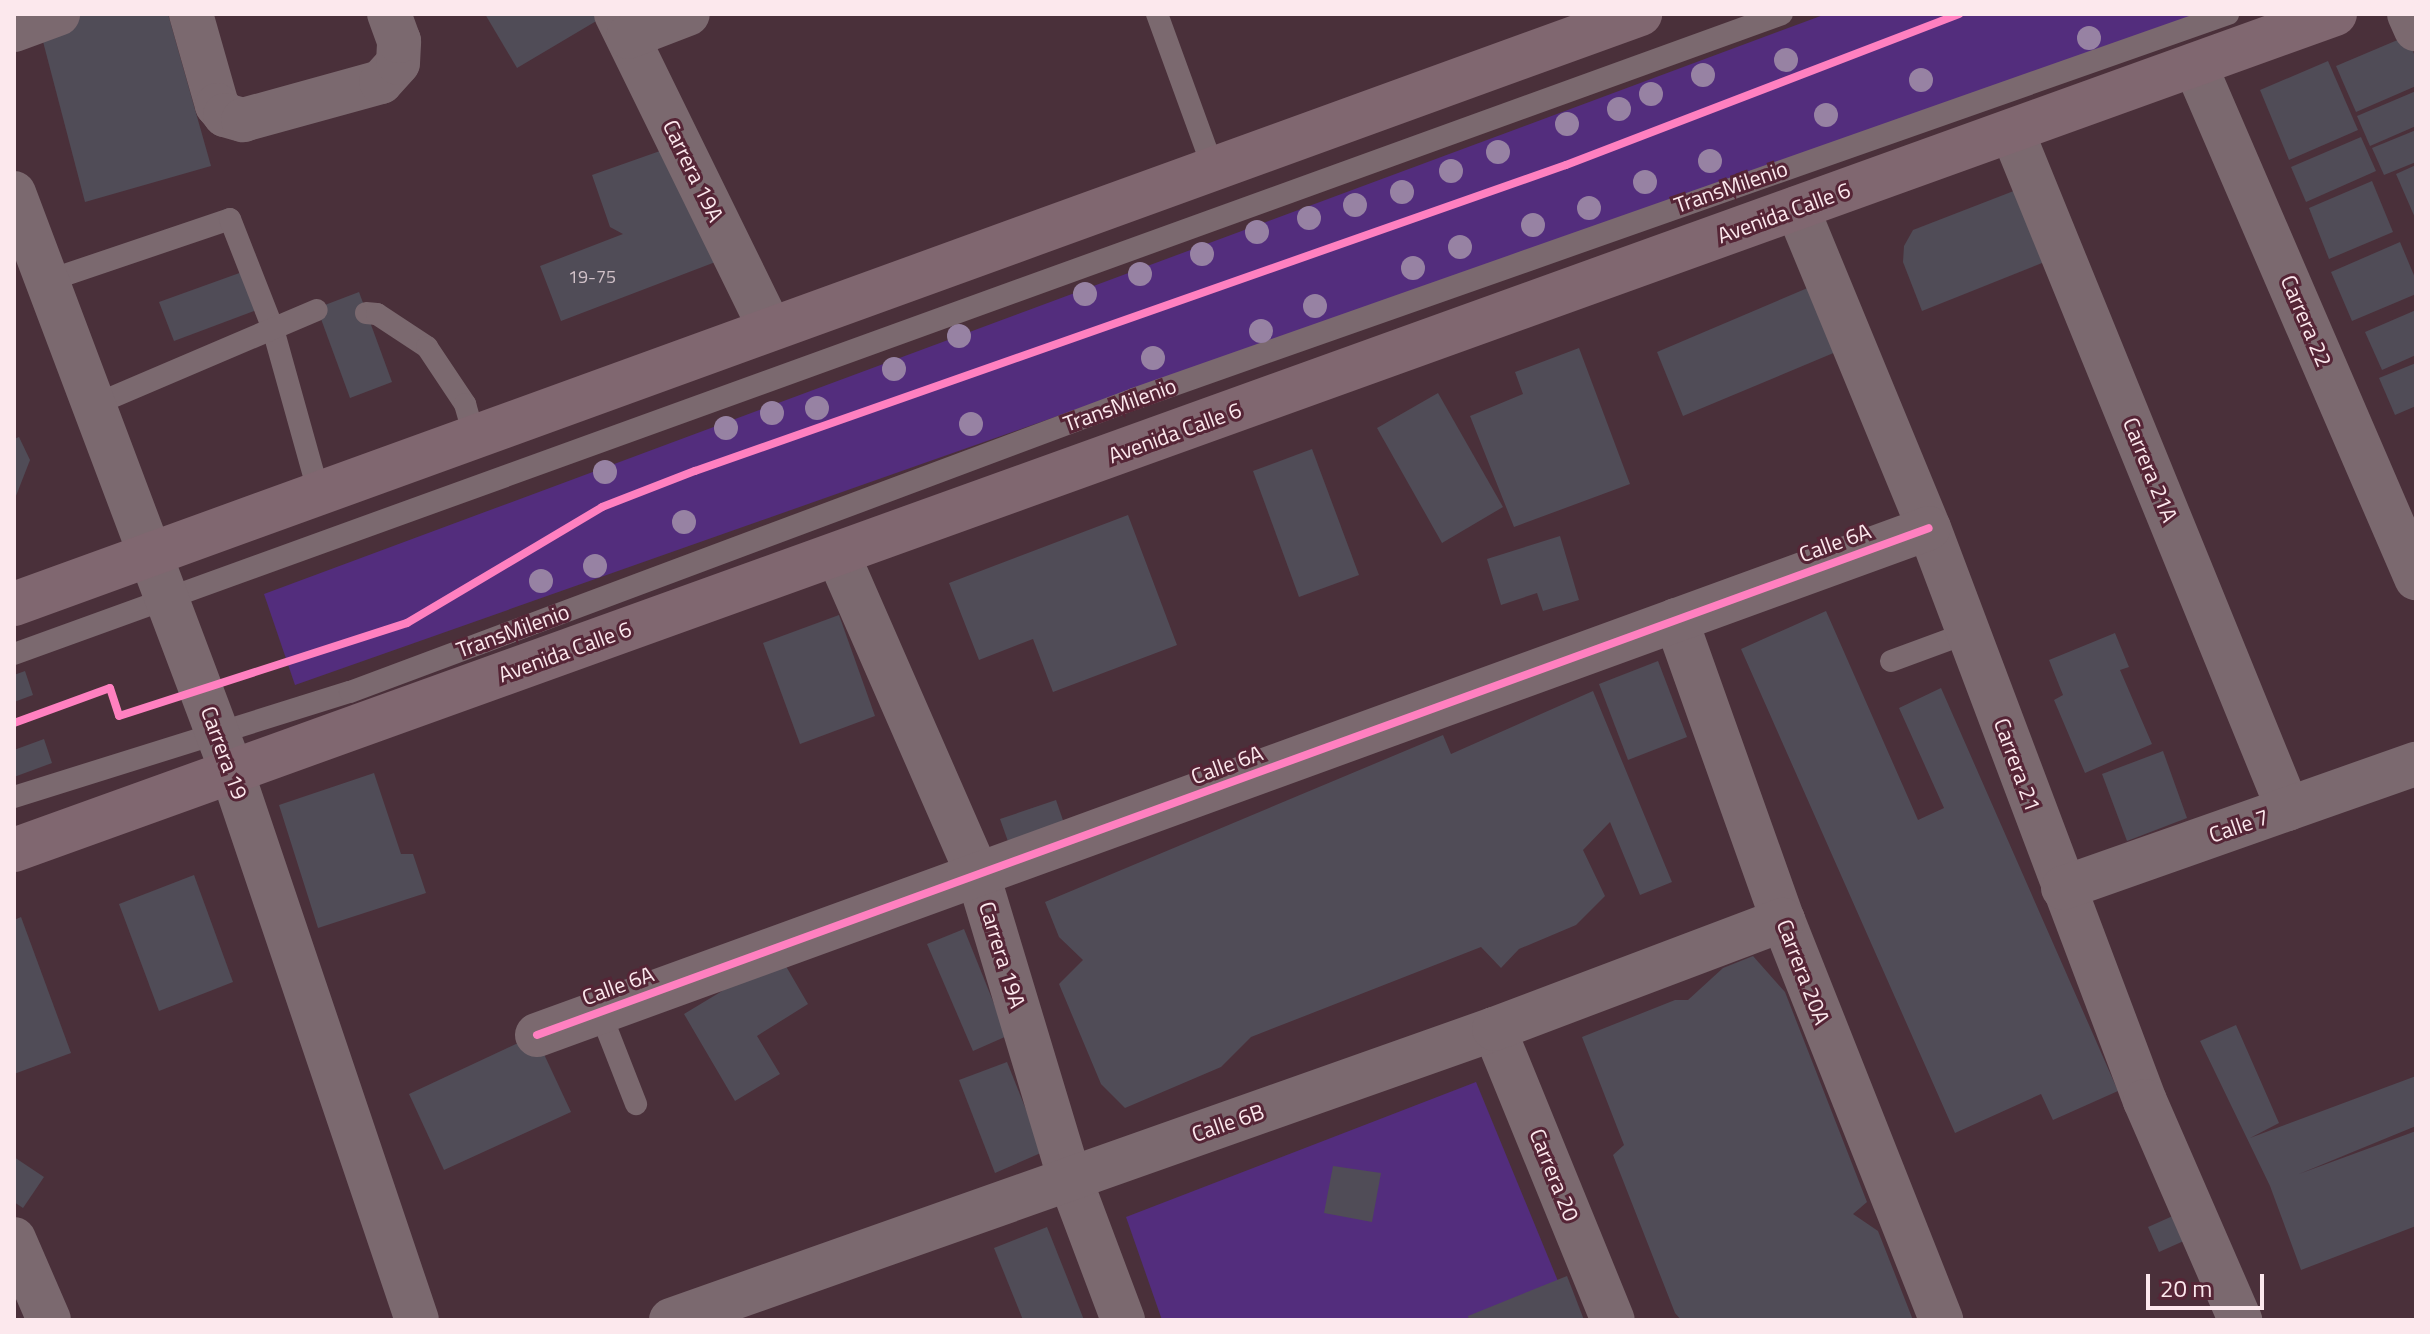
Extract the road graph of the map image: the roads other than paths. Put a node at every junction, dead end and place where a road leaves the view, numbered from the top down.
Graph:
1 (58, 14) edge
2 (191, 14) edge
3 (389, 14) edge
4 (688, 14) edge
5 (1157, 14) edge
6 (1640, 14) edge
7 (1782, 14) edge
8 (2228, 14) edge
9 (2335, 14) edge
10 (2409, 14) edge
11 (622, 26) edge
12 (14, 30) edge
13 (2416, 30) edge
14 (2195, 65) junction
15 (2012, 131) junction
16 (1213, 168) junction
17 (14, 193) edge
18 (1797, 208) junction
19 (47, 281) junction
20 (317, 310) dead end
21 (366, 313) dead end
22 (770, 328) junction
23 (273, 329) junction
24 (94, 405) junction
25 (475, 438) junction
26 (319, 494) junction
27 (1929, 528) junction
28 (151, 555) junction
29 (838, 555) junction
30 (2416, 578) edge
31 (167, 600) junction
32 (14, 604) edge
33 (1676, 620) junction
34 (1967, 633) junction
35 (14, 654) edge
36 (1891, 661) dead end
37 (224, 752) junction
38 (2416, 764) edge
39 (14, 797) edge
40 (2288, 809) junction
41 (14, 850) edge
42 (978, 875) junction
43 (2063, 888) junction
44 (1783, 920) junction
45 (600, 1012) junction
46 (1494, 1029) junction
47 (537, 1035) dead end
48 (636, 1104) dead end
49 (1070, 1179) junction
50 (15, 1238) edge
51 (49, 1320) edge
52 (417, 1320) edge
53 (671, 1320) edge
54 (1123, 1320) edge
55 (1613, 1320) edge
56 (1941, 1320) edge
57 (2240, 1320) edge

1 - 12 street
2 - 3 street
4 - 11 street
5 - 16 lane
6 - 16 main road
7 - 31 lane
8 - 37 lane, TransMilenio
9 - 14 main road, Avenida Calle 6
10 - 13 street
11 - 22 street, Carrera 19A
14 - 15 main road, Avenida Calle 6
14 - 30 street, Carrera 22
15 - 18 main road, Avenida Calle 6
15 - 40 street, Carrera 21A
16 - 22 main road
17 - 19 street, Carrera 19
18 - 27 street, Carrera 21
18 - 29 main road, Avenida Calle 6
19 - 23 lane
19 - 24 street, Carrera 19
20 - 23 lane
21 - 25 lane
22 - 25 main road
23 - 24 lane
23 - 26 lane
24 - 28 street, Carrera 19
25 - 26 main road
26 - 28 main road
27 - 33 street, Calle 6A
27 - 34 street, Carrera 21
28 - 31 street, Carrera 19
28 - 32 main road
29 - 37 main road, Avenida Calle 6
29 - 42 street, Carrera 19A
31 - 35 lane
31 - 37 street, Carrera 19
33 - 42 street, Calle 6A
33 - 44 street, Carrera 20A
34 - 36 lane
34 - 43 street, Carrera 21
37 - 39 lane, TransMilenio
37 - 41 main road, Avenida Calle 6
37 - 52 street, Carrera 19
38 - 40 street, Calle 7
40 - 43 street, Calle 7
42 - 45 street, Calle 6A
42 - 49 street, Carrera 19A
43 - 57 street, Carrera 21
44 - 46 street, Calle 6B
44 - 56 street, Carrera 20A
45 - 47 street, Calle 6A
45 - 48 lane
46 - 49 street, Calle 6B
46 - 55 street, Carrera 20
49 - 53 street, Calle 6B
49 - 54 street, Carrera 19A
50 - 51 street

